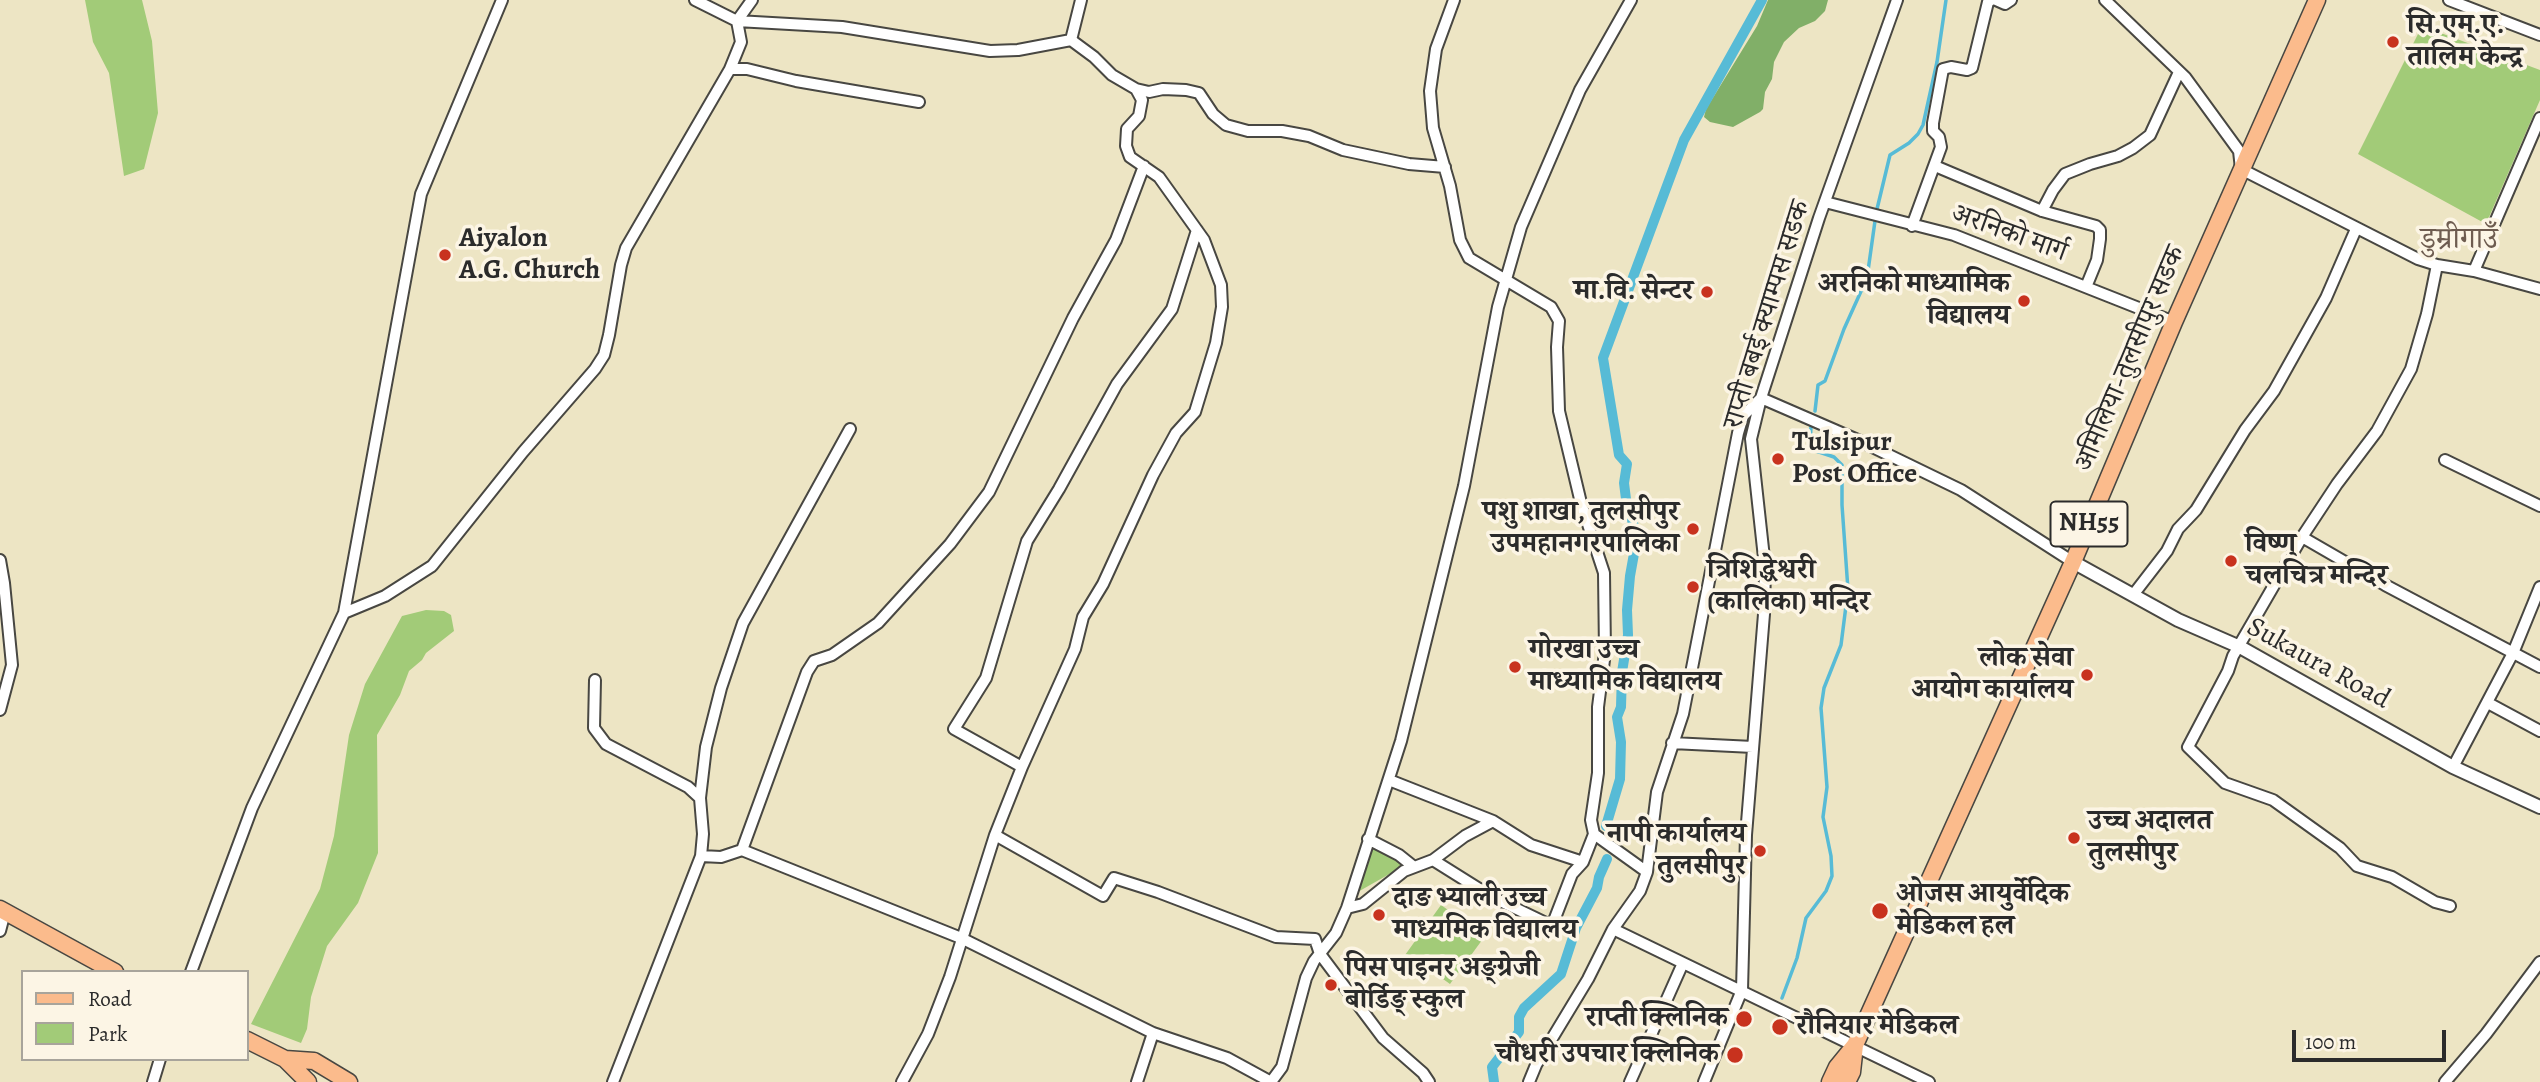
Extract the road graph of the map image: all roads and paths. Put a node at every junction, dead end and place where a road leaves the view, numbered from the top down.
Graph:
1 (502, 0) edge
2 (695, 0) edge
3 (752, 0) edge
4 (1081, 0) edge
5 (1454, 0) edge
6 (1631, 0) edge
7 (1897, 0) edge
8 (1994, 0) edge
9 (2011, 0) edge
10 (2105, 0) edge
11 (2317, 0) edge
12 (2449, 0) edge
13 (737, 21) junction
14 (2540, 35) edge
15 (1071, 40) junction
16 (730, 69) junction
17 (2179, 72) junction
18 (1136, 89) junction
19 (919, 102) dead end
20 (2540, 118) edge
21 (1144, 166) junction
22 (1935, 166) junction
23 (1445, 167) junction
24 (2241, 169) junction
25 (1825, 202) junction
26 (2042, 211) junction
27 (1912, 226) junction
28 (2356, 229) junction
29 (1197, 230) junction
30 (2437, 265) junction
31 (2474, 271) junction
32 (1505, 280) junction
33 (2086, 287) junction
34 (2540, 289) edge
35 (2174, 322) junction
36 (1761, 398) junction
37 (850, 429) dead end
38 (2445, 460) dead end
39 (2540, 506) edge
40 (2302, 537) junction
41 (0, 560) edge
42 (2073, 562) junction
43 (2540, 587) edge
44 (2133, 595) junction
45 (344, 613) junction
46 (2527, 617) junction
47 (2540, 623) edge
48 (2240, 647) junction
49 (2513, 653) junction
50 (2540, 667) edge
51 (595, 680) dead end
52 (2488, 703) junction
53 (0, 710) edge
54 (2540, 731) edge
55 (1672, 743) junction
56 (1753, 747) junction
57 (1022, 767) junction
58 (2453, 767) junction
59 (1389, 780) junction
60 (700, 798) junction
61 (2540, 807) edge
62 (1493, 821) junction
63 (1594, 834) junction
64 (995, 835) junction
65 (1368, 839) junction
66 (742, 850) junction
67 (701, 856) junction
68 (1433, 860) junction
69 (1583, 862) junction
70 (1413, 867) junction
71 (1647, 872) junction
72 (2450, 906) dead end
73 (1347, 908) junction
74 (2, 910) edge
75 (1613, 929) junction
76 (0, 931) edge
77 (961, 938) junction
78 (1320, 954) junction
79 (2540, 962) edge
80 (1683, 963) junction
81 (111, 970) edge
82 (192, 970) edge
83 (1742, 990) junction
84 (1153, 1033) junction
85 (248, 1040) edge
86 (1855, 1045) junction
87 (285, 1059) junction
88 (159, 1061) edge
89 (1911, 1078) edge
90 (153, 1082) edge
91 (308, 1082) edge
92 (349, 1082) edge
93 (613, 1082) edge
94 (902, 1082) edge
95 (1137, 1082) edge
96 (1271, 1082) edge
97 (1429, 1082) edge
98 (1529, 1082) edge
99 (1630, 1082) edge
100 (1704, 1082) edge
101 (1830, 1082) edge
102 (1847, 1082) edge
103 (1929, 1082) edge
104 (2445, 1082) edge

1 - 45 street
2 - 13 street
3 - 13 street
4 - 15 street
5 - 23 street
6 - 32 street
7 - 25 street, राप्ती बबई क्याम्पस सडक
8 - 9 street
8 - 22 street
10 - 17 street
11 - 24 main road, अमिलिया-तुलसीपुर सडक / NH55
12 - 14 street
13 - 15 street
13 - 16 street
15 - 18 street
16 - 19 street
16 - 45 street
17 - 24 street
17 - 26 street
18 - 21 street
18 - 23 street
20 - 31 street
21 - 29 street
21 - 66 street
22 - 26 street
22 - 27 street
23 - 32 street
24 - 28 street
24 - 35 main road, अमिलिया-तुलसीपुर सडक / NH55
25 - 27 street, अरनिको मार्ग
25 - 36 street, राप्ती बबई क्याम्पस सडक
26 - 33 street
27 - 33 street, अरनिको मार्ग
28 - 30 street
28 - 44 street
29 - 57 street
29 - 57 street
30 - 31 street
30 - 40 street
31 - 34 street
32 - 59 street
32 - 63 street
33 - 35 street, अरनिको मार्ग
35 - 42 main road, अमिलिया-तुलसीपुर सडक / NH55
36 - 42 street
36 - 55 street
36 - 56 street, राप्ती बबई क्याम्पस सडक
37 - 60 street
38 - 39 street
40 - 48 street
40 - 49 street
41 - 53 street
42 - 44 street, Sukaura Road
42 - 86 main road, अमिलिया-तुलसीपुर सडक / NH55
43 - 46 street
44 - 48 street, Sukaura Road
45 - 82 street
46 - 47 street
46 - 49 street
48 - 58 street, Sukaura Road
48 - 72 street
49 - 50 street
49 - 52 street
51 - 60 street
52 - 54 street
52 - 58 street
55 - 56 street
55 - 71 street
56 - 83 street, राप्ती बबई क्याम्पस सडक
57 - 64 street
58 - 61 street, Sukaura Road
59 - 62 street
59 - 65 street
60 - 67 street
62 - 68 street
62 - 69 street
63 - 69 street
63 - 71 street
64 - 77 street
64 - 78 street
65 - 70 street
65 - 73 street
66 - 67 street
66 - 77 street
67 - 93 street
68 - 69 street
68 - 70 street
70 - 73 street
71 - 75 street
73 - 78 street
74 - 76 street
74 - 81 main road
75 - 80 street
75 - 98 street
77 - 84 street
77 - 94 street
78 - 96 street
78 - 97 street
79 - 104 street
80 - 83 street
80 - 99 street
83 - 86 street
83 - 100 street
84 - 95 street
84 - 96 street
85 - 87 main road
86 - 89 street
86 - 101 main road, NH55
86 - 102 main road, NH55
87 - 91 main road
87 - 92 main road
88 - 90 street
89 - 103 street

